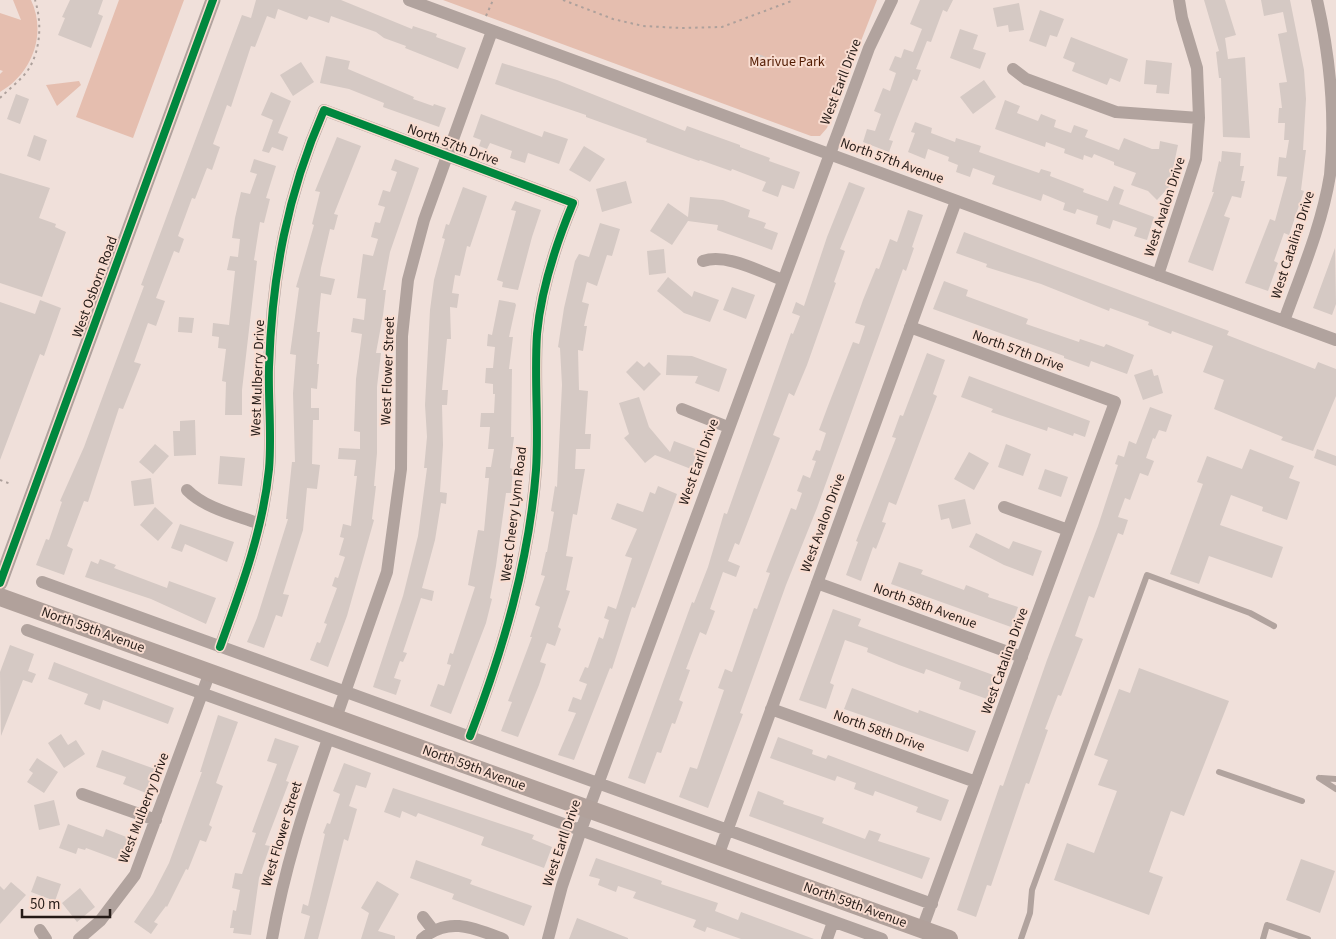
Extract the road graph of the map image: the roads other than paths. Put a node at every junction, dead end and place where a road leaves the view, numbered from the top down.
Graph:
1 (214, 0) edge
2 (409, 0) edge
3 (892, 0) edge
4 (1179, 0) edge
5 (1317, 0) edge
6 (487, 29) junction
7 (1012, 69) dead end
8 (324, 110) joint
9 (1200, 118) junction
10 (829, 154) junction
11 (447, 156) junction
12 (956, 201) junction
13 (574, 203) joint
14 (703, 261) dead end
15 (1158, 275) junction
16 (783, 280) junction
17 (1284, 321) junction
18 (910, 327) junction
19 (1336, 340) edge
20 (1115, 402) joint
21 (682, 409) dead end
22 (728, 427) junction
23 (187, 490) dead end
24 (1004, 507) dead end
25 (260, 524) junction
26 (1068, 530) junction
27 (42, 582) dead end
28 (0, 583) edge
29 (817, 583) junction
30 (0, 596) edge
31 (1274, 626) dead end
32 (27, 630) dead end
33 (220, 646) junction
34 (1022, 657) junction
35 (210, 672) junction
36 (346, 692) junction
37 (203, 693) junction
38 (771, 709) junction
39 (336, 718) junction
40 (470, 736) junction
41 (328, 739) junction
42 (1219, 772) dead end
43 (1336, 779) edge
44 (976, 782) junction
45 (599, 783) junction
46 (1336, 789) edge
47 (82, 794) dead end
48 (1302, 802) dead end
49 (589, 809) junction
50 (156, 820) junction
51 (580, 830) junction
52 (727, 830) junction
53 (718, 856) junction
54 (932, 904) junction
55 (423, 917) dead end
56 (833, 922) junction
57 (922, 929) junction
58 (433, 930) junction
59 (79, 939) edge
60 (272, 939) edge
61 (422, 939) edge
62 (503, 939) edge
63 (548, 939) edge
64 (827, 939) edge
65 (882, 939) edge
66 (949, 939) edge
67 (1020, 939) edge
68 (1263, 939) edge
69 (1308, 939) edge

1 - 28 street, West Osborn Road
2 - 6 street, North 57th Avenue
3 - 10 street, West Earll Drive
4 - 9 street, West Avalon Drive
5 - 17 street, West Catalina Drive
6 - 10 street, North 57th Avenue
6 - 11 street, West Flower Street
7 - 9 street
8 - 11 street, North 57th Drive
8 - 25 street, West Mulberry Drive
9 - 15 street, West Avalon Drive
10 - 12 street, North 57th Avenue
10 - 16 street, West Earll Drive
11 - 13 street, North 57th Drive
11 - 36 street, West Flower Street
12 - 15 street, North 57th Avenue
12 - 18 street, West Avalon Drive
13 - 40 street, West Cheery Lynn Road
14 - 16 street
15 - 17 street, North 57th Avenue
16 - 22 street, West Earll Drive
17 - 19 street, North 57th Avenue
18 - 20 street, North 57th Drive
18 - 29 street, West Avalon Drive
20 - 26 street, West Catalina Drive
21 - 22 street
22 - 45 street, West Earll Drive
23 - 25 street
24 - 26 street
25 - 33 street, West Mulberry Drive
26 - 34 street, West Catalina Drive
27 - 33 street, North 59th Avenue
29 - 34 street, North 58th Avenue
29 - 38 street, West Avalon Drive
30 - 35 main road, North 59th Avenue
31 - 67 lane
32 - 37 street, North 59th Avenue
33 - 36 street, North 59th Avenue
34 - 44 street, West Catalina Drive
35 - 37 street, West Mulberry Drive
35 - 39 main road, North 59th Avenue
36 - 39 street, West Flower Street
36 - 40 street, North 59th Avenue
37 - 41 street, North 59th Avenue
37 - 50 street, West Mulberry Drive
38 - 44 street, North 58th Drive
38 - 52 street, West Avalon Drive
39 - 49 main road, North 59th Avenue
40 - 45 street, North 59th Avenue
41 - 51 street, North 59th Avenue
41 - 60 street, West Flower Street
42 - 48 lane
43 - 46 lane
44 - 54 street, West Catalina Drive
45 - 49 street, West Earll Drive
45 - 52 street, North 59th Avenue
47 - 50 street
49 - 51 street, West Earll Drive
49 - 53 main road, North 59th Avenue
50 - 59 street, West Mulberry Drive
51 - 56 street, North 59th Avenue
51 - 63 street, West Earll Drive
52 - 53 street, West Avalon Drive
52 - 54 street, North 59th Avenue
53 - 57 main road, North 59th Avenue
54 - 57 street, West Catalina Drive
55 - 58 street
56 - 64 street
56 - 65 street, North 59th Avenue
57 - 66 main road, North 59th Avenue
58 - 61 street
58 - 62 street
68 - 69 lane

